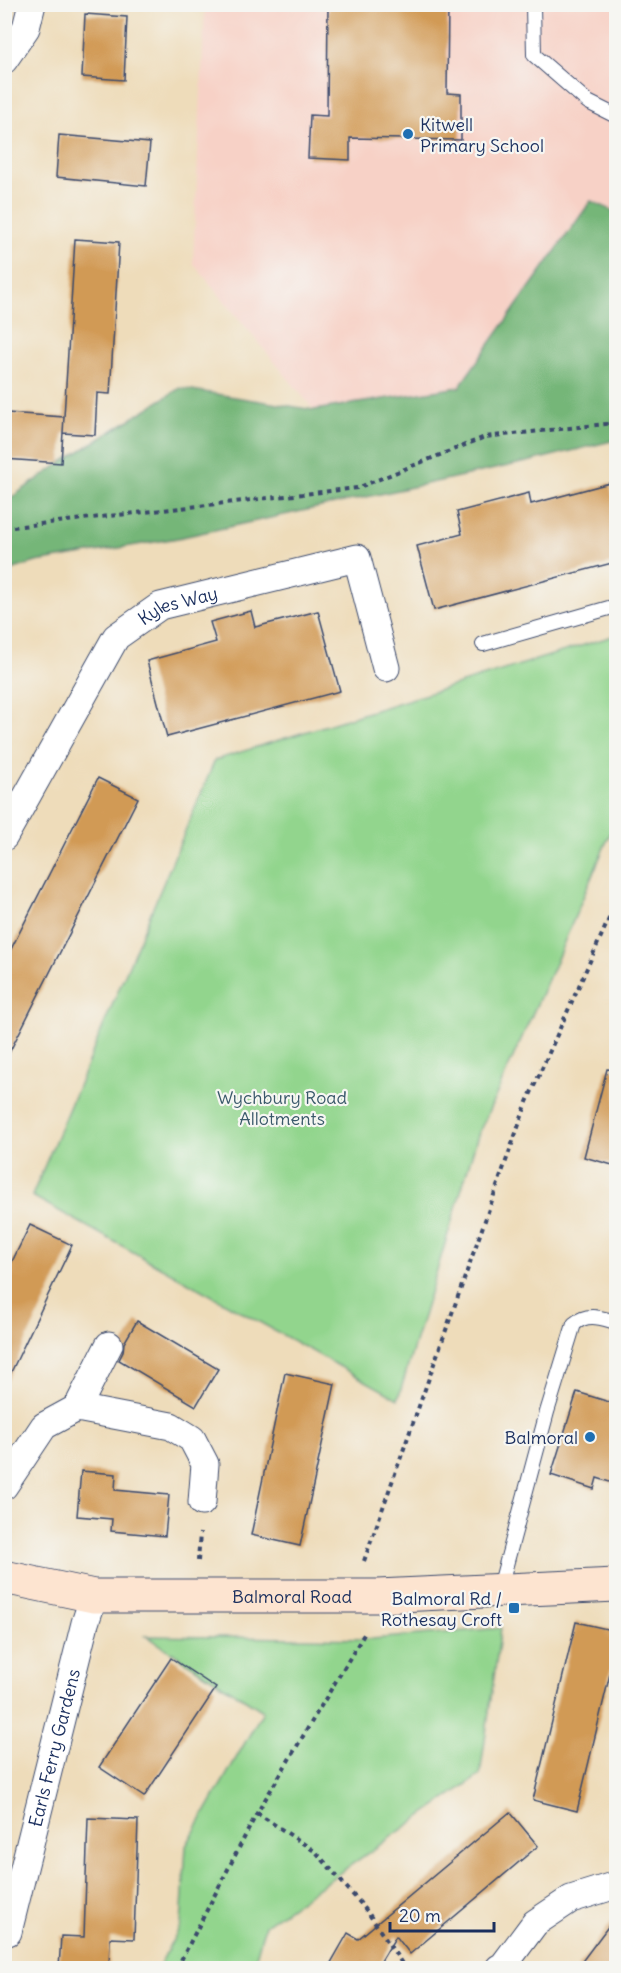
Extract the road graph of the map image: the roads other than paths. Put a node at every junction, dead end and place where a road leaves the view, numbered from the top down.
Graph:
1 (32, 4) edge
2 (533, 4) edge
3 (4, 60) edge
4 (616, 116) edge
5 (616, 606) edge
6 (483, 644) dead end
7 (386, 668) dead end
8 (4, 837) edge
9 (616, 1322) edge
10 (109, 1345) dead end
11 (76, 1408) junction
12 (4, 1486) edge
13 (202, 1502) dead end
14 (4, 1577) edge
15 (616, 1586) edge
16 (500, 1591) junction
17 (94, 1596) junction
18 (616, 1885) edge
19 (6, 1937) edge
20 (502, 1968) edge

1 - 3 street
2 - 4 lane
5 - 6 lane
7 - 8 street, Kyles Way
9 - 16 lane
10 - 11 street
11 - 12 street
11 - 13 street
14 - 17 street, Balmoral Road
15 - 16 street, Balmoral Road
16 - 17 street, Balmoral Road
17 - 19 street, Earls Ferry Gardens
18 - 20 street

